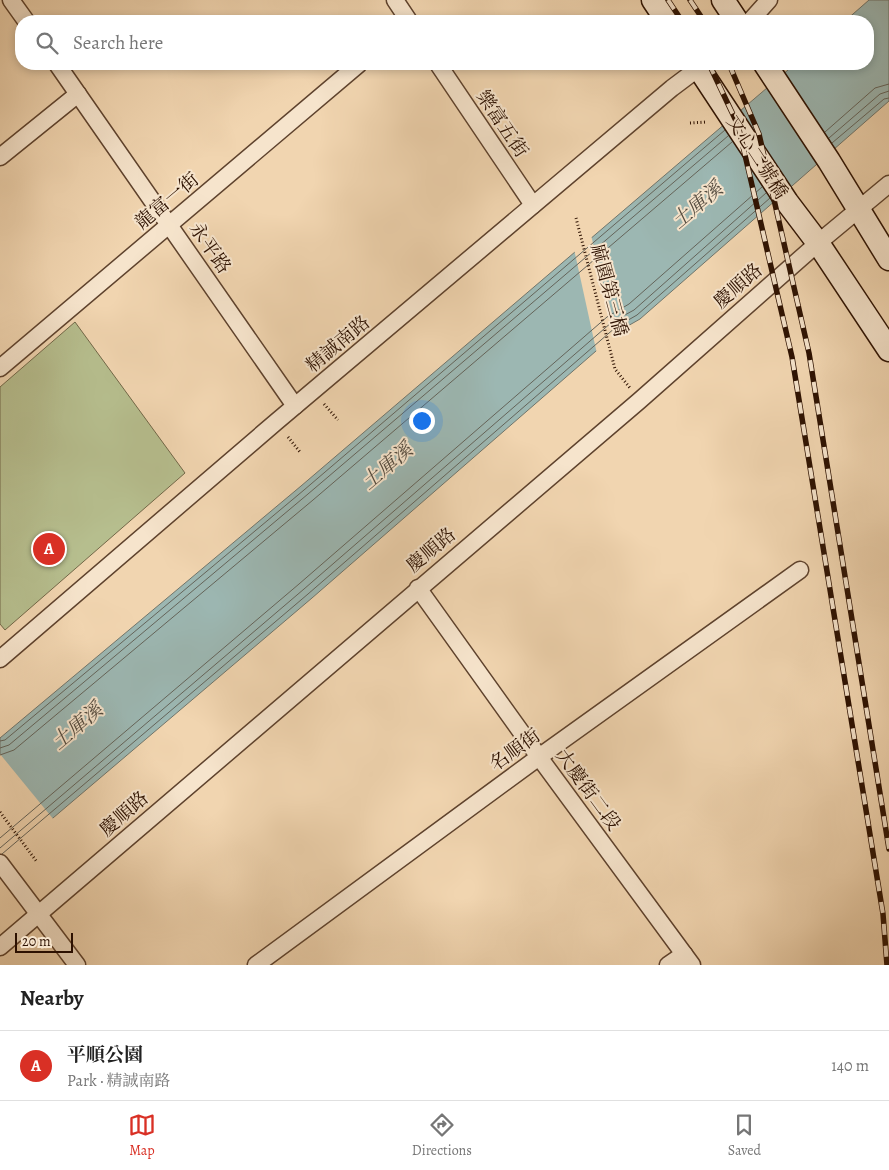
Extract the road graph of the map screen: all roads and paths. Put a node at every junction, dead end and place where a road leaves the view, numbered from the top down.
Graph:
1 (11, 0) edge
2 (395, 0) edge
3 (653, 0) edge
4 (723, 0) edge
5 (769, 0) edge
6 (22, 15) edge
7 (405, 15) edge
8 (663, 15) edge
9 (733, 15) edge
10 (755, 15) edge
11 (61, 70) edge
12 (352, 70) edge
13 (442, 70) edge
14 (694, 70) edge
15 (703, 70) edge
16 (769, 70) edge
17 (78, 94) junction
18 (707, 122) dead end
19 (690, 123) dead end
20 (0, 157) edge
21 (889, 184) edge
22 (533, 205) junction
23 (859, 208) junction
24 (576, 218) dead end
25 (169, 225) junction
26 (818, 243) junction
27 (889, 259) edge
28 (889, 350) edge
29 (0, 368) edge
30 (639, 401) junction
31 (322, 402) dead end
32 (296, 406) junction
33 (338, 420) dead end
34 (288, 437) dead end
35 (300, 452) dead end
36 (800, 570) dead end
37 (418, 588) junction
38 (0, 659) edge
39 (539, 757) junction
40 (0, 812) edge
41 (37, 862) dead end
42 (0, 863) edge
43 (38, 914) junction
44 (0, 947) edge
45 (688, 959) edge
46 (77, 965) edge
47 (256, 965) edge
48 (668, 965) edge

1 - 6 street
2 - 7 street
3 - 8 main road
4 - 9 main road
5 - 10 street
11 - 17 street, 永平路
12 - 25 street, 龍富一街
13 - 22 street, 樂富五街
14 - 22 street, 精誠南路
15 - 26 main road, 文心二號橋
16 - 23 main road
17 - 20 street
17 - 25 street, 永平路
18 - 19 path
21 - 23 street, 慶順路
22 - 32 street, 精誠南路
23 - 26 street, 慶順路
23 - 27 main road
24 - 30 path, 麻園第三橋
25 - 29 street, 龍富一街
25 - 32 street, 永平路
26 - 28 main road, 文心二號橋
26 - 30 street, 慶順路
30 - 37 street, 慶順路
31 - 33 path
32 - 38 street, 精誠南路
34 - 35 path
36 - 39 street, 名順街
37 - 39 street, 大慶街二段
37 - 43 street, 慶順路
39 - 45 street, 大慶街二段
39 - 47 street, 名順街
40 - 41 path
42 - 43 street
43 - 44 street, 慶順路
43 - 46 street
45 - 48 street

